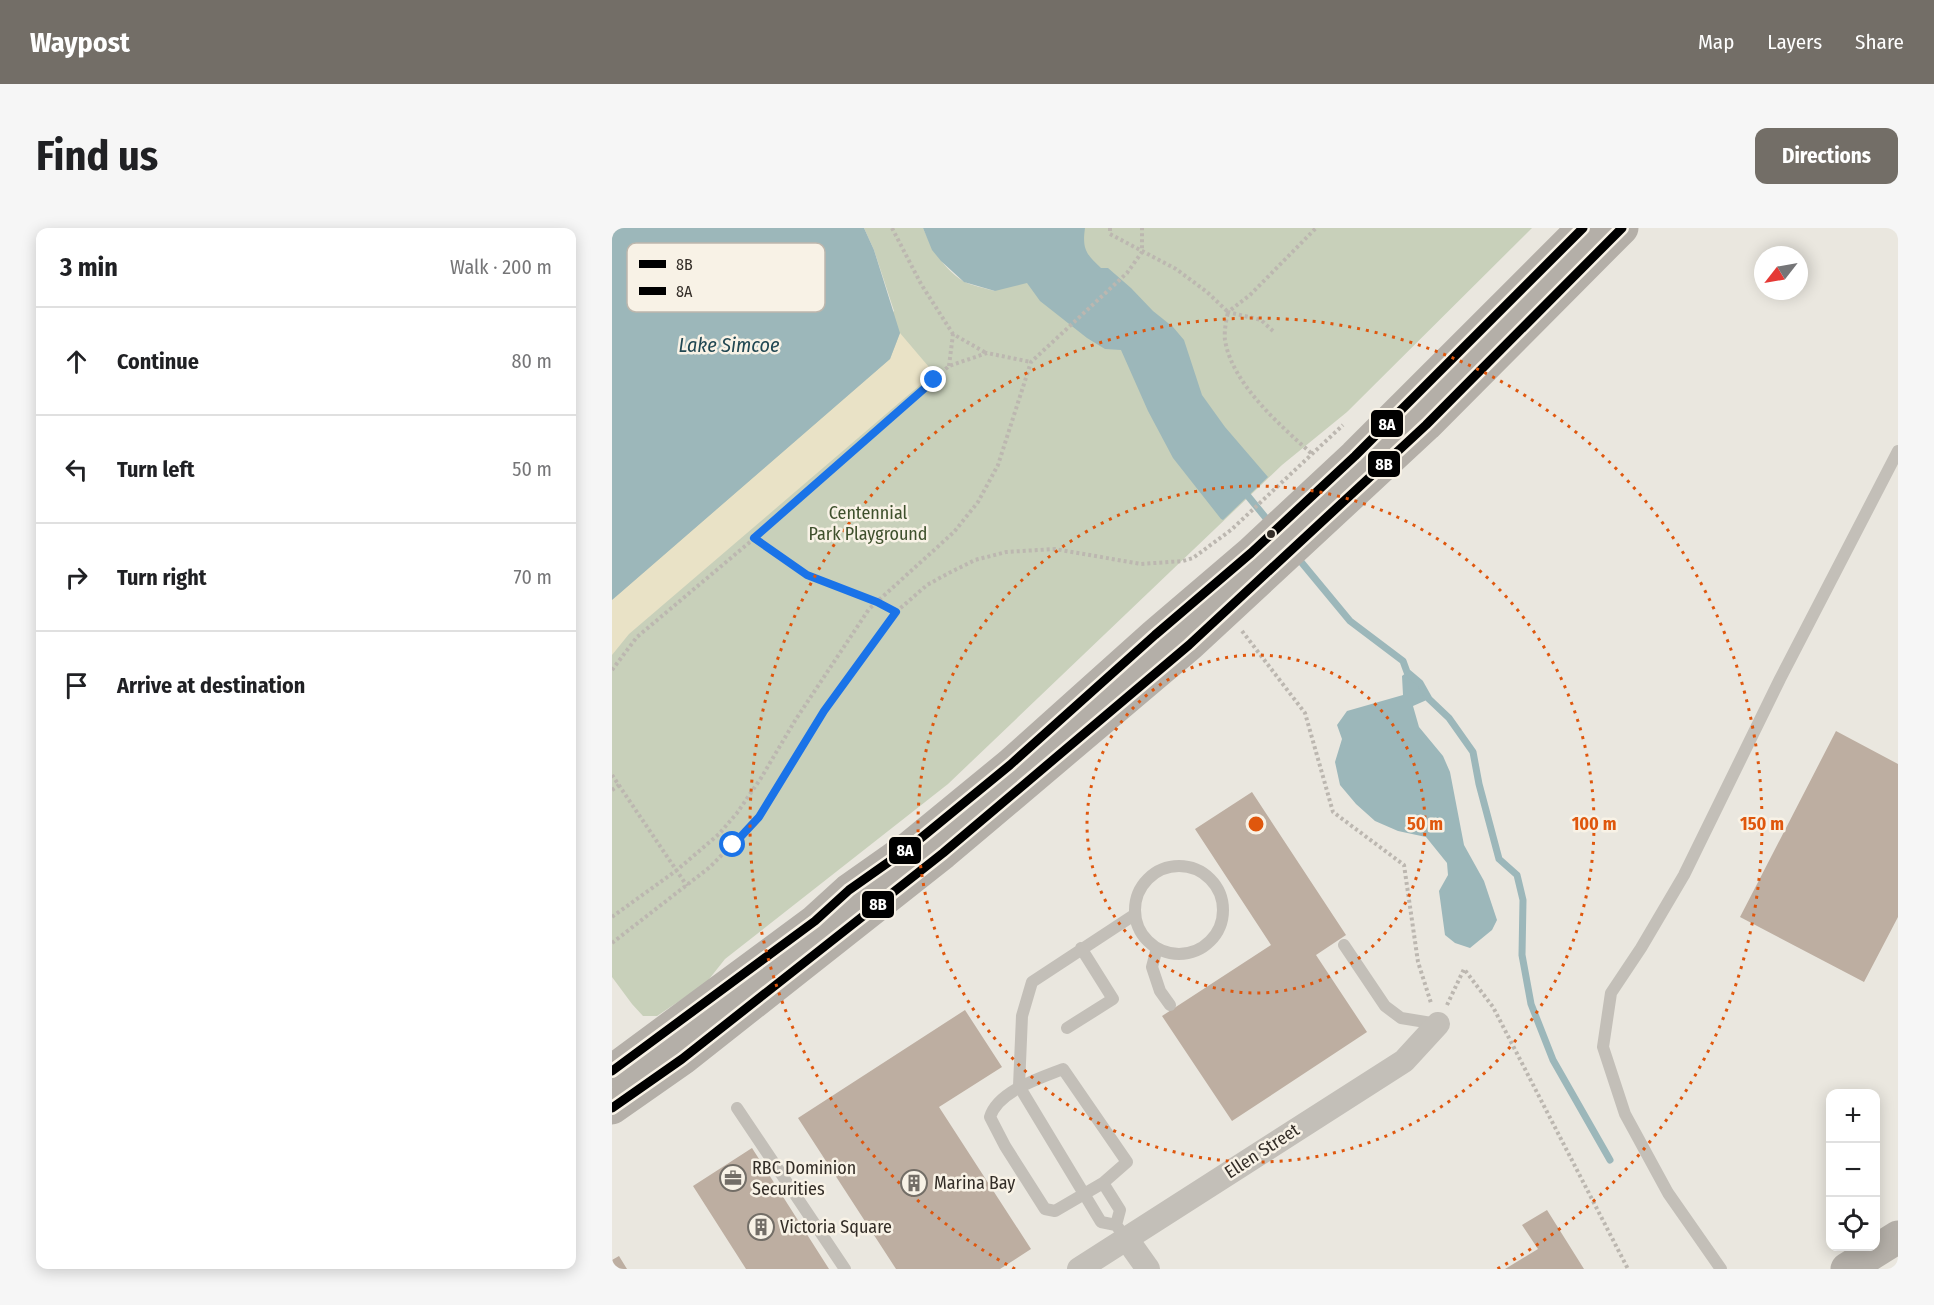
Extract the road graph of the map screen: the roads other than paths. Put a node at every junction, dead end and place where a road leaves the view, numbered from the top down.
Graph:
1 (1583, 228) edge
2 (1622, 228) edge
3 (1898, 451) edge
4 (1294, 510) junction
5 (1250, 552) junction
6 (1134, 915) junction
7 (1344, 945) dead end
8 (1081, 948) junction
9 (1157, 948) junction
10 (1170, 1005) dead end
11 (1438, 1024) joint
12 (1067, 1028) dead end
13 (612, 1071) edge
14 (1019, 1086) junction
15 (612, 1108) edge
16 (737, 1108) dead end
17 (1103, 1183) junction
18 (1085, 1194) junction
19 (1121, 1231) junction
20 (1898, 1237) edge
21 (845, 1269) edge
22 (1079, 1269) edge
23 (1148, 1269) edge
24 (1721, 1269) edge
25 (1848, 1269) edge

1 - 4 main road
2 - 4 main road
3 - 24 lane
4 - 5 main road
5 - 13 main road
5 - 15 main road
6 - 8 lane
6 - 9 lane
6 - 9 lane
7 - 11 lane
8 - 12 lane
8 - 14 lane
9 - 10 lane
11 - 19 street, Ellen Street
14 - 17 lane
14 - 18 lane
14 - 18 lane
16 - 21 lane
17 - 18 lane
17 - 19 lane
18 - 19 lane
19 - 22 street, Ellen Street
19 - 23 street
20 - 25 main road

